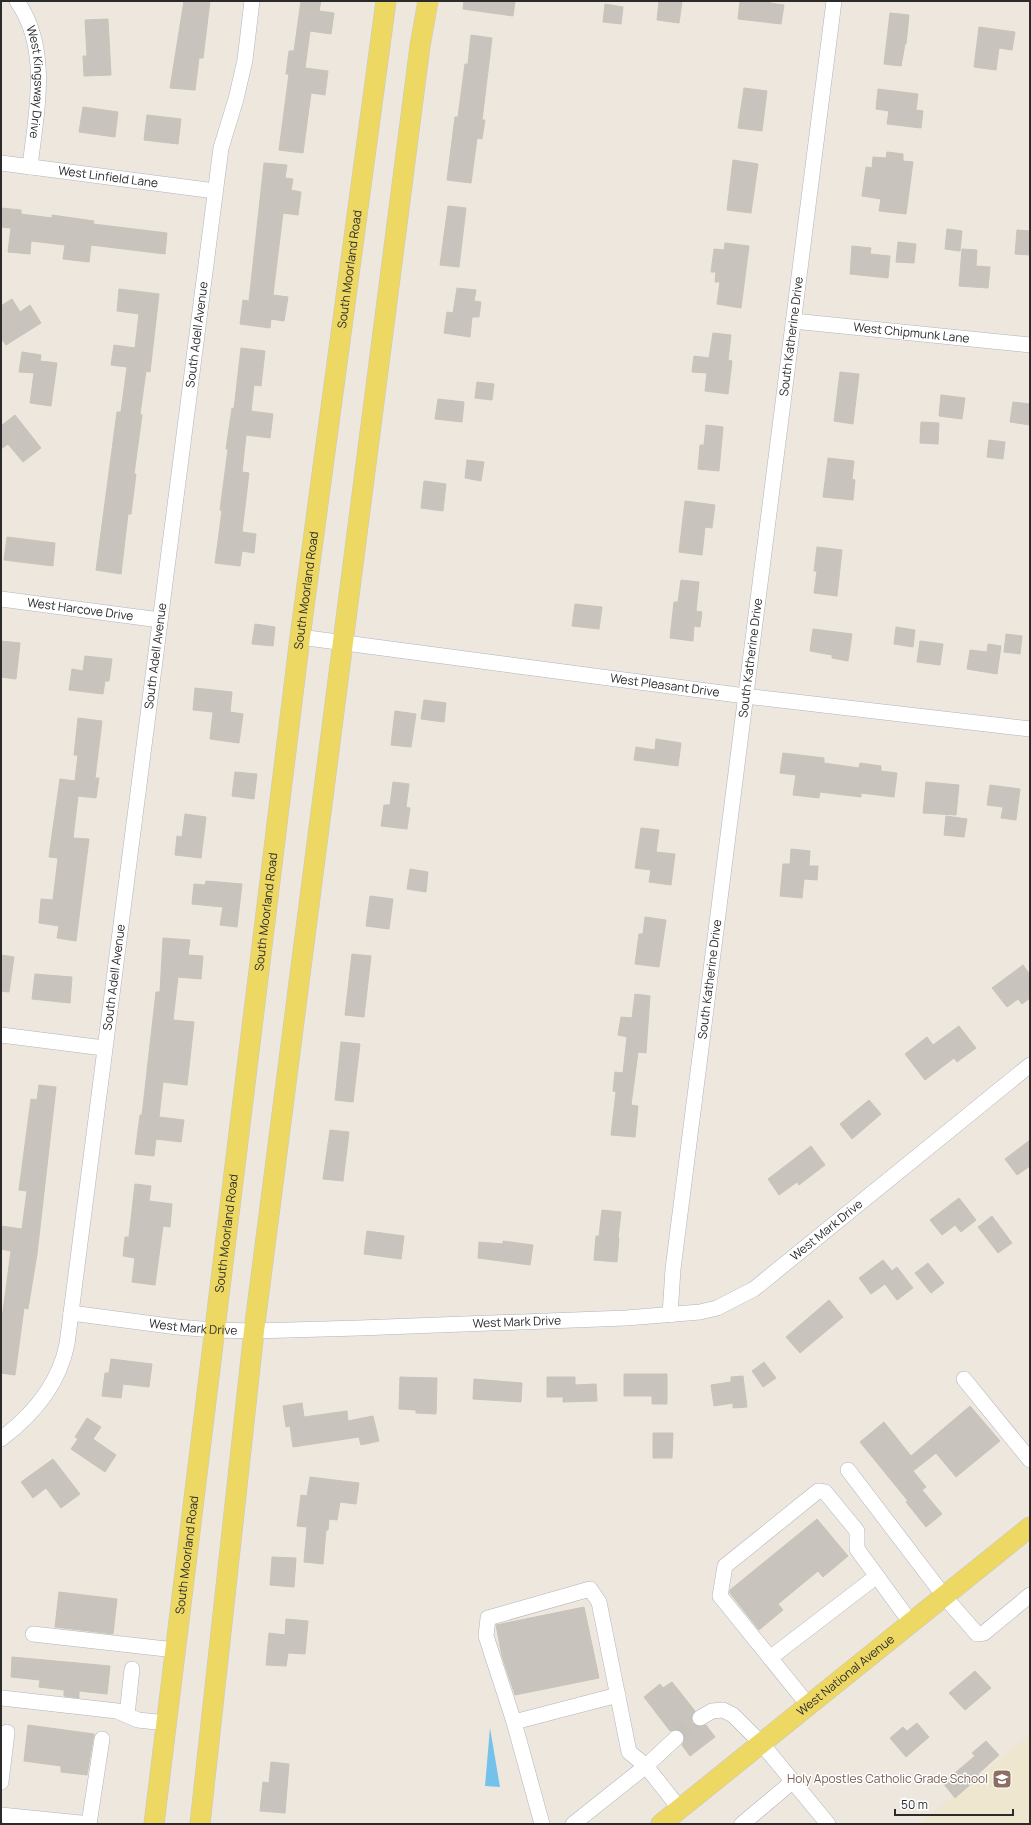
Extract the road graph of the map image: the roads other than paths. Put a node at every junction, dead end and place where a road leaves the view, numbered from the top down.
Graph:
1 (17, 1) edge
2 (252, 1) edge
3 (386, 1) edge
4 (428, 1) edge
5 (834, 1) edge
6 (1, 163) edge
7 (30, 167) junction
8 (215, 191) junction
9 (793, 321) junction
10 (1030, 345) edge
11 (1, 599) edge
12 (160, 620) junction
13 (300, 637) junction
14 (343, 643) junction
15 (745, 696) junction
16 (1030, 729) edge
17 (1, 1035) edge
18 (104, 1048) junction
19 (1030, 1065) edge
20 (71, 1313) junction
21 (670, 1315) junction
22 (214, 1330) junction
23 (254, 1331) junction
24 (964, 1379) dead end
25 (1, 1439) edge
26 (1030, 1460) edge
27 (848, 1470) dead end
28 (1030, 1527) edge
29 (876, 1576) junction
30 (1030, 1594) edge
31 (944, 1596) junction
32 (911, 1623) junction
33 (33, 1634) dead end
34 (175, 1650) junction
35 (770, 1658) junction
36 (132, 1670) dead end
37 (618, 1695) junction
38 (2, 1698) edge
39 (809, 1706) junction
40 (127, 1715) junction
41 (700, 1718) tunnel mouth
42 (514, 1722) junction
43 (166, 1723) junction
44 (7, 1732) dead end
45 (676, 1738) tunnel mouth
46 (102, 1739) dead end
47 (762, 1744) junction
48 (646, 1766) junction
49 (1, 1782) edge
50 (792, 1782) junction
51 (680, 1809) junction
52 (1, 1815) edge
53 (90, 1824) edge
54 (154, 1824) edge
55 (200, 1824) edge
56 (542, 1824) edge
57 (573, 1824) edge
58 (661, 1824) edge
59 (742, 1824) edge
60 (828, 1824) edge

1 - 7 street, West Kingsway Drive
2 - 8 street, South Adell Avenue
3 - 13 main road, South Moorland Road
4 - 14 main road
5 - 9 street, South Katherine Drive
6 - 7 street, West Linfield Lane
7 - 8 street, West Linfield Lane
8 - 12 street, South Adell Avenue
9 - 10 street, West Chipmunk Lane
9 - 15 street, South Katherine Drive
11 - 12 street, West Harcove Drive
12 - 18 street, South Adell Avenue
13 - 14 street, West Pleasant Drive
13 - 22 main road, South Moorland Road
14 - 15 street, West Pleasant Drive
14 - 23 main road
15 - 16 street, West Pleasant Drive
15 - 21 street, South Katherine Drive
17 - 18 street
18 - 20 street, South Adell Avenue
19 - 21 street, West Mark Drive
20 - 22 street, West Mark Drive
20 - 25 street
21 - 23 street, West Mark Drive
22 - 23 street, West Mark Drive
22 - 34 main road, South Moorland Road
23 - 55 main road
24 - 26 street
27 - 31 street
28 - 31 main road, West National Avenue
29 - 32 street
29 - 35 street
29 - 35 street
30 - 31 street
31 - 32 main road, West National Avenue
32 - 39 main road, West National Avenue
33 - 34 street
34 - 43 main road, South Moorland Road
35 - 39 street
36 - 40 street
37 - 42 street
37 - 42 street
37 - 48 street
38 - 40 street
39 - 47 main road, West National Avenue
40 - 43 street
41 - 47 street
42 - 56 street
43 - 54 main road, South Moorland Road
44 - 49 street
45 - 48 street
46 - 53 street
47 - 50 street
47 - 51 main road, West National Avenue
48 - 51 street
48 - 57 street
50 - 59 street
50 - 60 street
51 - 58 main road, West National Avenue
52 - 53 street

